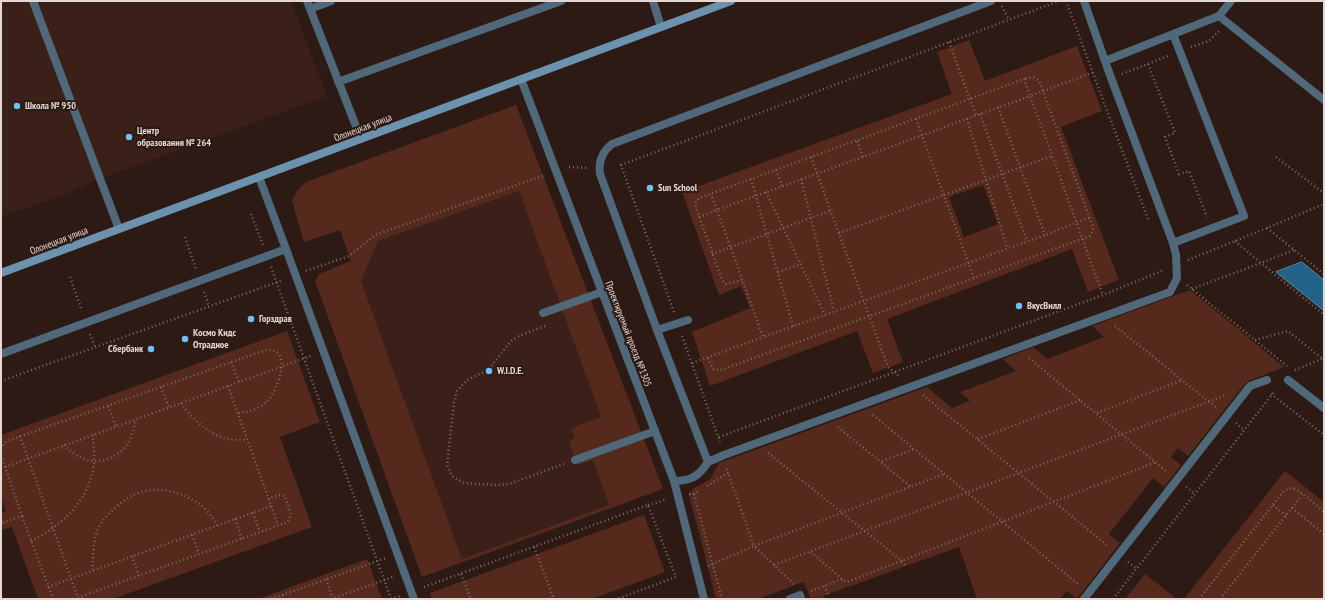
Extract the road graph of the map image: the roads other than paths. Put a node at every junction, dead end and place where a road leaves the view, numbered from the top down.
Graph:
1 (33, 1) edge
2 (331, 1) edge
3 (561, 1) edge
4 (653, 1) edge
5 (731, 1) edge
6 (991, 1) edge
7 (1084, 1) edge
8 (1231, 1) edge
9 (308, 5) edge
10 (1219, 16) junction
11 (661, 27) junction
12 (1173, 34) junction
13 (1104, 60) junction
14 (521, 79) junction
15 (338, 82) junction
16 (1324, 100) edge
17 (361, 139) junction
18 (259, 177) junction
19 (119, 229) junction
20 (1173, 243) junction
21 (286, 249) junction
22 (1, 273) edge
23 (602, 292) junction
24 (543, 313) road end
25 (688, 320) dead end
26 (658, 330) junction
27 (1, 354) edge
28 (1267, 380) dead end
29 (1288, 380) dead end
30 (1324, 408) edge
31 (655, 431) junction
32 (576, 460) road end
33 (708, 462) junction
34 (674, 481) junction
35 (413, 595) edge
36 (1086, 596) edge
37 (801, 597) edge
38 (704, 599) edge
39 (790, 599) edge

1 - 19 street
2 - 9 street
3 - 15 street
4 - 11 street
5 - 11 street, Олонецкая улица
6 - 26 street
7 - 13 street
8 - 10 street
9 - 15 street
10 - 12 street
10 - 16 street
11 - 14 street, Олонецкая улица
12 - 13 street
12 - 20 street
13 - 20 street
14 - 17 street, Олонецкая улица
14 - 23 street, Проектируемый проезд №1305
15 - 17 street
17 - 18 street, Олонецкая улица
18 - 19 street, Олонецкая улица
18 - 21 street
19 - 22 street, Олонецкая улица
20 - 33 street
21 - 27 street
21 - 35 street
23 - 24 street
23 - 31 street, Проектируемый проезд №1305
25 - 26 street
26 - 33 street
28 - 36 street
29 - 30 street
31 - 32 street
31 - 34 street, Проектируемый проезд №1305
33 - 34 street
34 - 38 street, Проектируемый проезд №1305
37 - 39 street

